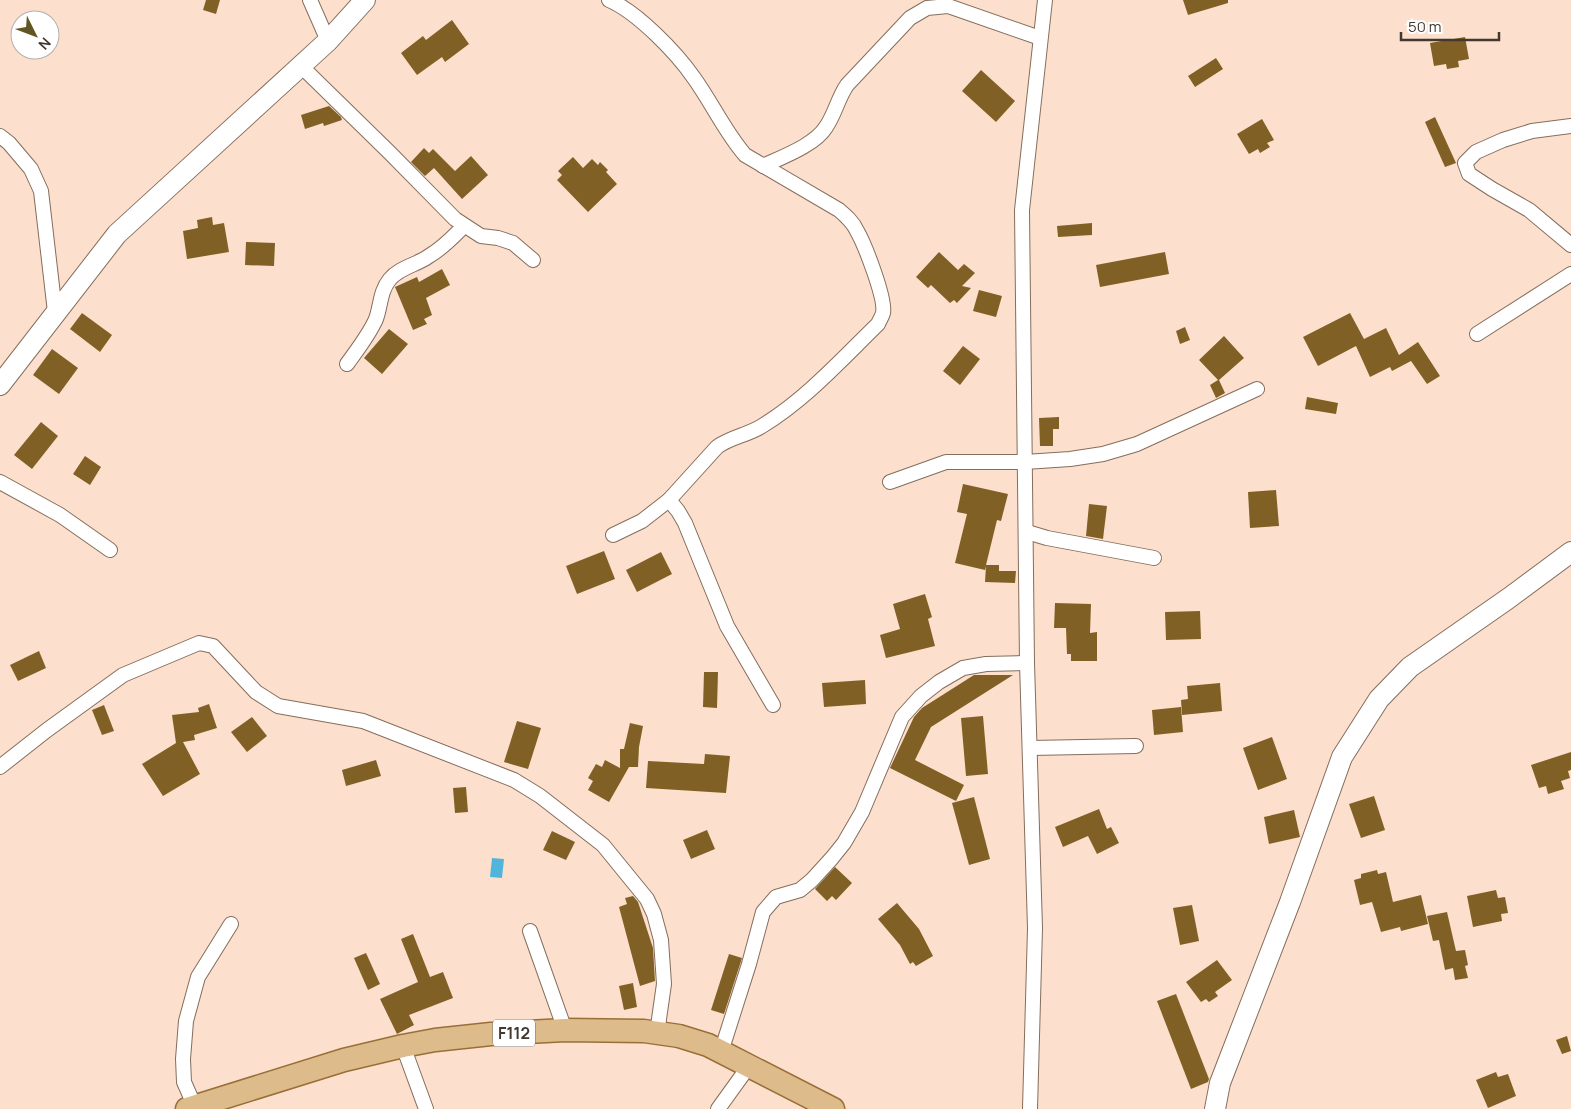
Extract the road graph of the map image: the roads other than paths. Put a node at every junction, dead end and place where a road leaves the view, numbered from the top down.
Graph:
1 (310, 0) edge
2 (365, 0) edge
3 (609, 0) edge
4 (1045, 0) edge
5 (1040, 38) junction
6 (328, 41) junction
7 (301, 66) junction
8 (1571, 126) edge
9 (0, 136) edge
10 (763, 166) junction
11 (464, 226) junction
12 (1571, 245) edge
13 (533, 260) dead end
14 (1571, 274) edge
15 (55, 312) junction
16 (1477, 334) dead end
17 (347, 364) dead end
18 (0, 385) edge
19 (1257, 389) dead end
20 (1025, 462) junction
21 (0, 482) edge
22 (890, 482) dead end
23 (668, 500) junction
24 (1027, 532) junction
25 (613, 535) dead end
26 (110, 550) dead end
27 (1571, 552) edge
28 (1154, 558) dead end
29 (1027, 663) junction
30 (773, 705) dead end
31 (1136, 746) dead end
32 (1030, 748) junction
33 (0, 767) edge
34 (231, 924) dead end
35 (530, 931) dead end
36 (565, 1030) junction
37 (657, 1033) junction
38 (403, 1046) junction
39 (721, 1052) junction
40 (749, 1066) junction
41 (191, 1108) edge
42 (426, 1109) edge
43 (718, 1109) edge
44 (833, 1109) edge
45 (1030, 1109) edge
46 (1215, 1109) edge

1 - 6 street
2 - 6 main road
3 - 10 street
4 - 5 street
5 - 10 street
5 - 20 street
6 - 7 main road
7 - 11 street
7 - 15 main road
8 - 12 street
9 - 15 street
10 - 23 street
11 - 13 street
11 - 17 street
14 - 16 street
15 - 18 main road
19 - 20 street
20 - 22 street
20 - 24 street
21 - 26 street
23 - 25 street
23 - 30 street
24 - 28 street
24 - 29 street
27 - 46 main road
29 - 32 street
29 - 39 street
31 - 32 street
32 - 45 street
33 - 37 street
34 - 41 street
35 - 36 street
36 - 37 main road, F112
36 - 38 main road, F112
37 - 39 main road, F112
38 - 41 main road, F112
38 - 42 street
39 - 40 main road, F112
40 - 43 street
40 - 44 main road, F112

